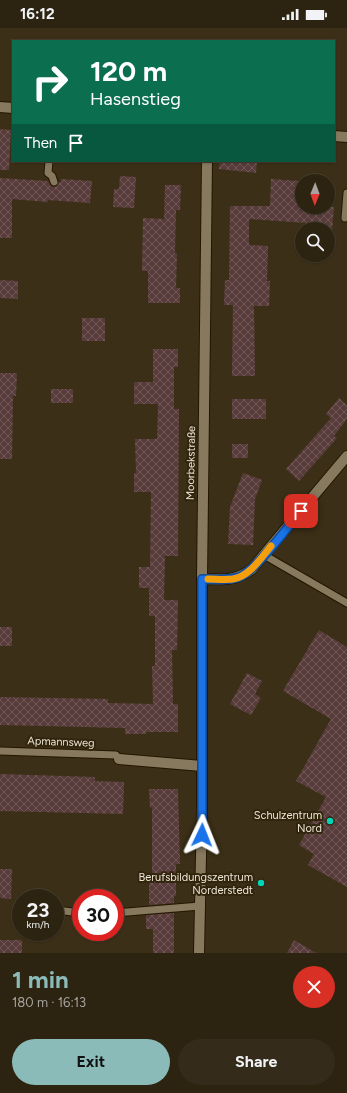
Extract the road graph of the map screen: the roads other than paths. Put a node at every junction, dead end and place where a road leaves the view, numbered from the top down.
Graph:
1 (0, 107) edge
2 (12, 108) edge
3 (335, 136) edge
4 (347, 137) edge
5 (49, 162) edge
6 (207, 162) edge
7 (54, 182) dead end
8 (347, 193) edge
9 (345, 218) dead end
10 (347, 456) edge
11 (264, 555) junction
12 (202, 579) junction
13 (347, 603) edge
14 (0, 751) edge
15 (119, 759) joint
16 (202, 766) junction
17 (200, 906) junction
18 (124, 912) edge
19 (199, 953) edge

1 - 2 street
3 - 4 street
5 - 7 lane
6 - 12 street, Moorbekstraße
8 - 9 lane
10 - 11 street
11 - 12 street
11 - 13 lane
12 - 16 street, Moorbekstraße
14 - 15 lane, Apmannsweg
15 - 16 street
16 - 17 street, Moorbekstraße
17 - 18 lane
17 - 19 street, Moorbekstraße

